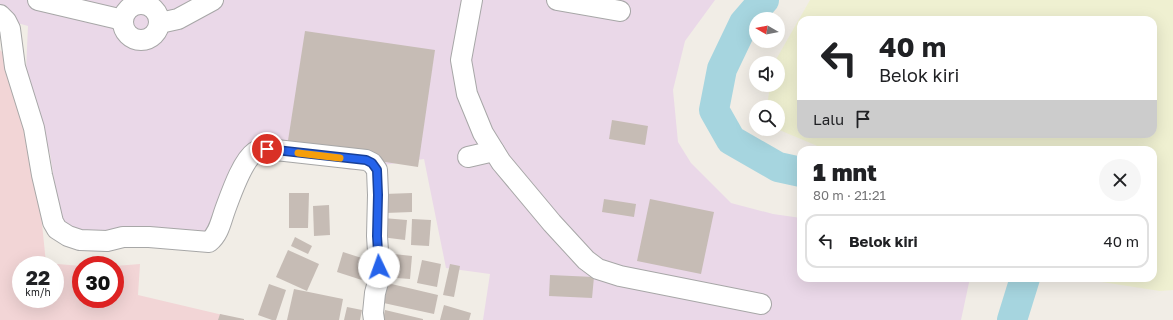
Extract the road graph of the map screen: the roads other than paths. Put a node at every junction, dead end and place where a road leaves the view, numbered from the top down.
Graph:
1 (38, 0) edge
2 (213, 0) edge
3 (472, 0) edge
4 (557, 0) edge
5 (620, 11) dead end
6 (0, 15) edge
7 (123, 20) junction
8 (160, 23) junction
9 (494, 151) junction
10 (468, 157) dead end
11 (761, 304) dead end
12 (374, 320) edge

1 - 7 street
2 - 8 street
3 - 9 street
4 - 5 street
6 - 12 street
7 - 8 street
7 - 8 street
9 - 10 street
9 - 11 street

